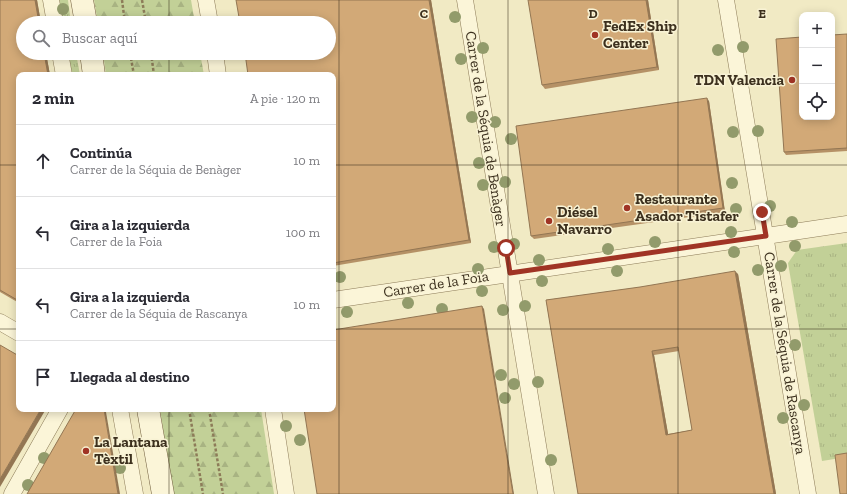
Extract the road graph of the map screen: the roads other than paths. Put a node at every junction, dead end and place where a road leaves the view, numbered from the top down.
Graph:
1 (51, 0) edge
2 (82, 0) edge
3 (206, 0) edge
4 (465, 0) edge
5 (726, 0) edge
6 (54, 16) edge
7 (85, 16) edge
8 (209, 16) edge
9 (61, 60) edge
10 (92, 60) edge
11 (216, 60) edge
12 (63, 72) edge
13 (94, 72) edge
14 (218, 72) edge
15 (847, 224) edge
16 (766, 236) junction
17 (510, 273) junction
18 (336, 300) edge
19 (0, 322) edge
20 (16, 331) edge
21 (58, 412) edge
22 (121, 412) edge
23 (149, 412) edge
24 (273, 412) edge
25 (12, 494) edge
26 (135, 494) edge
27 (163, 494) edge
28 (286, 494) edge
29 (546, 494) edge
30 (808, 494) edge

1 - 6 street
2 - 7 main road
3 - 8 street
4 - 17 street, Carrer de la Séquia de Benàger
5 - 16 street, Carrer de la Séquia de Rascanya
9 - 12 street
10 - 13 main road
11 - 14 street
15 - 16 street, Carrer de la Foia
16 - 17 street, Carrer de la Foia
16 - 30 street, Carrer de la Séquia de Rascanya
17 - 18 street, Carrer de la Foia
17 - 29 street, Carrer de la Séquia de Benàger
19 - 20 street
21 - 25 street
22 - 26 street
23 - 27 main road
24 - 28 street

